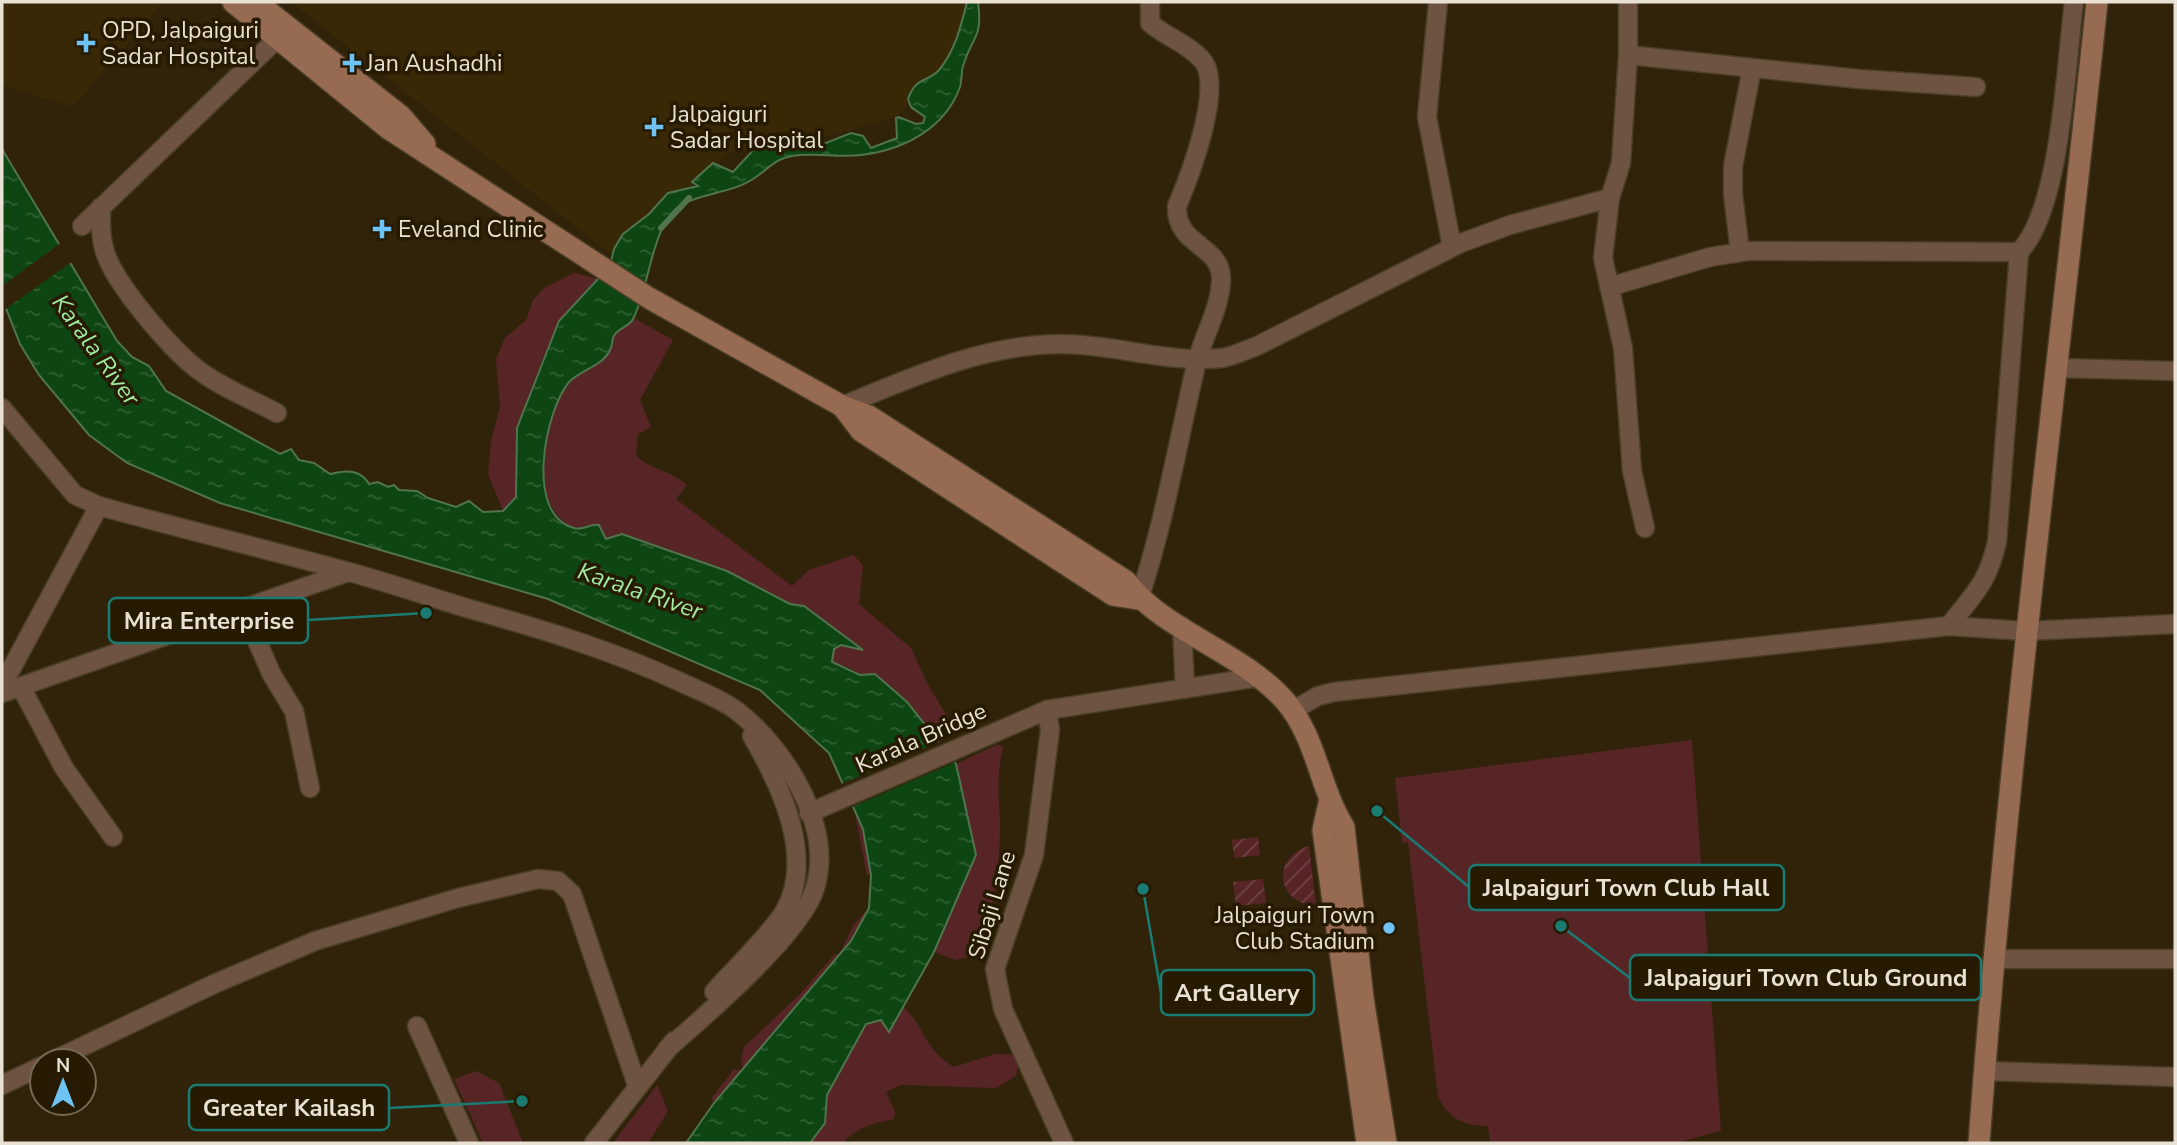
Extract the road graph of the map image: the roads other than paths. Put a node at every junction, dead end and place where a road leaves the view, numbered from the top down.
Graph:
1 (233, 2) edge
2 (256, 2) edge
3 (1150, 2) edge
4 (1438, 2) edge
5 (1628, 2) edge
6 (2074, 2) edge
7 (2097, 2) edge
8 (278, 38) junction
9 (1628, 55) junction
10 (1752, 68) junction
11 (1976, 87) dead end
12 (438, 158) junction
13 (1610, 198) junction
14 (101, 207) junction
15 (82, 226) dead end
16 (1452, 247) junction
17 (2020, 252) junction
18 (1740, 253) junction
19 (1609, 287) junction
20 (1198, 359) junction
21 (2059, 368) junction
22 (2175, 371) edge
23 (842, 406) junction
24 (2, 410) edge
25 (277, 413) dead end
26 (99, 506) junction
27 (1645, 528) dead end
28 (348, 572) junction
29 (1139, 599) junction
30 (251, 606) junction
31 (2175, 624) edge
32 (1182, 626) junction
33 (1949, 626) junction
34 (2025, 631) junction
35 (1259, 677) junction
36 (2, 685) edge
37 (21, 687) junction
38 (1185, 689) junction
39 (2, 694) edge
40 (735, 709) junction
41 (1044, 711) junction
42 (1292, 711) junction
43 (310, 788) dead end
44 (1329, 803) junction
45 (815, 811) junction
46 (113, 837) dead end
47 (1994, 958) junction
48 (2175, 959) edge
49 (417, 1026) dead end
50 (81, 1047) edge
51 (667, 1049) junction
52 (1984, 1071) junction
53 (28, 1073) edge
54 (2175, 1077) edge
55 (2, 1085) edge
56 (637, 1085) junction
57 (469, 1143) edge
58 (594, 1143) edge
59 (1065, 1143) edge
60 (1367, 1143) edge
61 (1386, 1143) edge
62 (1979, 1143) edge

1 - 8 street
2 - 12 street
3 - 20 street
4 - 16 street
5 - 9 street
6 - 17 street
7 - 21 street
8 - 12 street
8 - 14 street
9 - 10 street
9 - 13 street
10 - 11 street
10 - 18 street
12 - 23 street
13 - 16 street
13 - 19 street
14 - 15 street
14 - 25 street
16 - 20 street
17 - 18 street
17 - 33 street
18 - 19 street
19 - 27 street
20 - 23 street
20 - 29 street
21 - 22 street
21 - 34 street
23 - 29 street
24 - 26 street
26 - 28 street
26 - 36 street
28 - 30 street
28 - 40 street
29 - 32 street
30 - 37 street
30 - 43 street
31 - 34 street
32 - 35 street
32 - 38 street
33 - 34 street
33 - 42 street
34 - 47 street
35 - 38 street, Karala Bridge
35 - 42 street
37 - 39 street
37 - 46 street
38 - 41 street, Karala Bridge
40 - 45 street
40 - 51 street
41 - 45 street, Karala Bridge
41 - 59 street, Sibaji Lane
42 - 44 street
44 - 60 street
44 - 61 street
45 - 51 street
47 - 48 street
47 - 52 street
49 - 57 street
50 - 56 street
51 - 56 street
52 - 54 street
52 - 62 street
53 - 55 street
56 - 58 street

